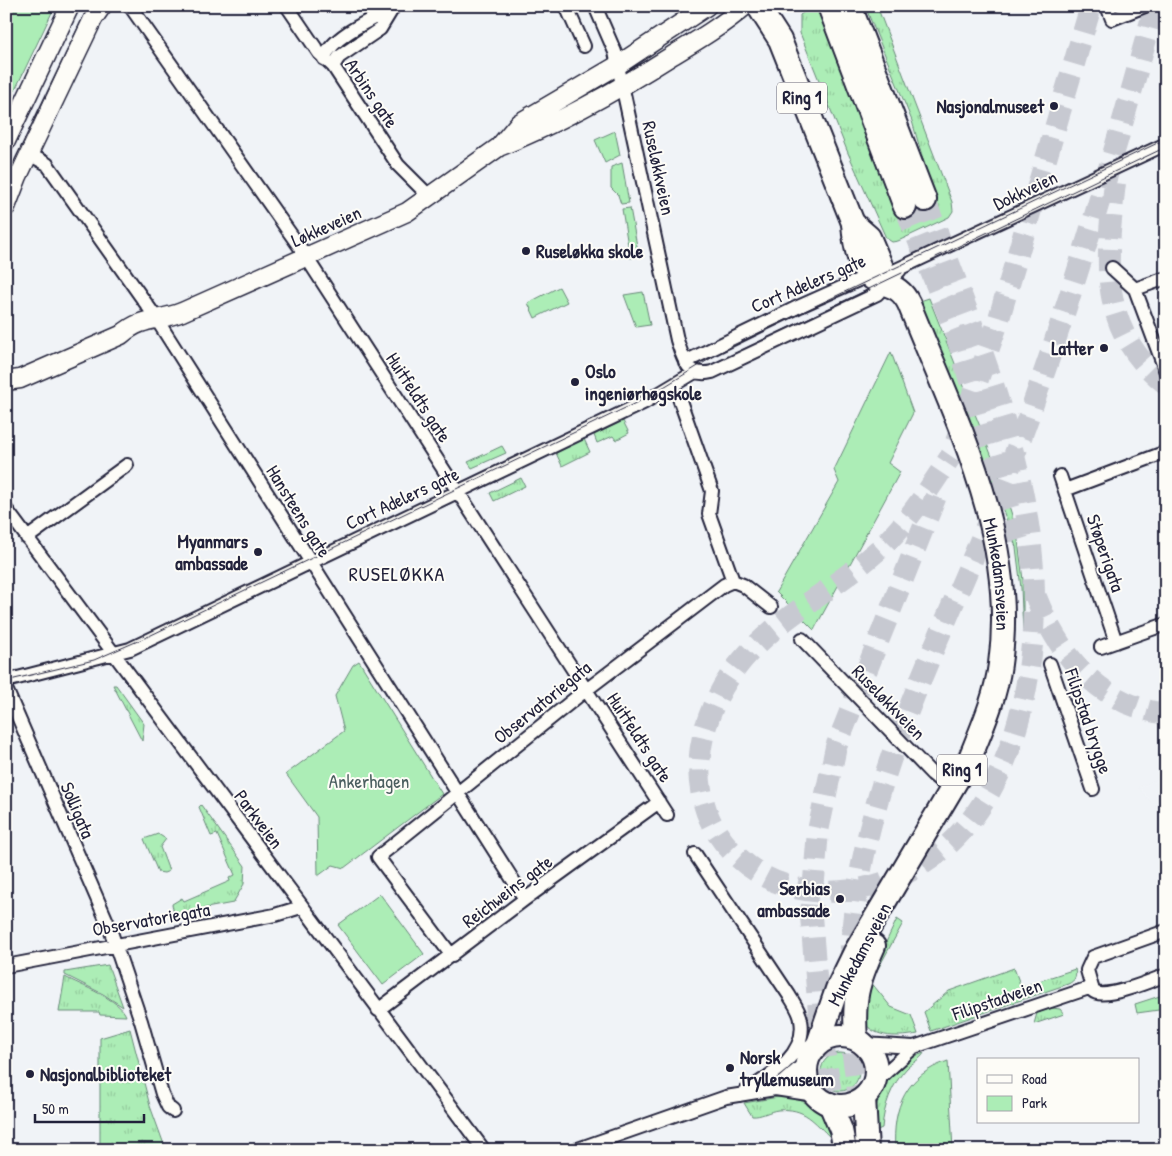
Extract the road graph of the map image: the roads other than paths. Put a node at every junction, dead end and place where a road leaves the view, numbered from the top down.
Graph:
1 (70, 6) edge
2 (102, 6) edge
3 (130, 6) edge
4 (287, 6) edge
5 (566, 6) edge
6 (595, 6) edge
7 (707, 6) edge
8 (745, 6) edge
9 (758, 6) edge
10 (775, 6) edge
11 (829, 6) edge
12 (850, 6) edge
13 (1107, 6) edge
14 (1145, 6) edge
15 (392, 8) edge
16 (780, 40) junction
17 (584, 46) dead end
18 (325, 59) junction
19 (618, 65) junction
20 (622, 87) junction
21 (887, 126) junction
22 (6, 141) edge
23 (1166, 144) edge
24 (499, 147) junction
25 (29, 154) junction
26 (430, 197) junction
27 (915, 204) tunnel mouth
28 (6, 207) edge
29 (307, 258) junction
30 (1112, 268) dead end
31 (886, 275) junction
32 (1166, 278) edge
33 (1135, 289) junction
34 (157, 320) junction
35 (685, 362) junction
36 (695, 372) junction
37 (1166, 372) edge
38 (13, 380) edge
39 (6, 390) edge
40 (679, 398) dead end
41 (1166, 452) edge
42 (127, 465) dead end
43 (1060, 476) dead end
44 (1065, 490) junction
45 (458, 492) junction
46 (6, 509) edge
47 (27, 538) junction
48 (310, 562) junction
49 (732, 581) junction
50 (771, 606) dead end
51 (1166, 624) edge
52 (802, 639) dead end
53 (1116, 642) junction
54 (1101, 647) dead end
55 (113, 654) junction
56 (1050, 664) dead end
57 (6, 681) edge
58 (6, 689) edge
59 (587, 689) junction
60 (950, 789) junction
61 (1093, 789) dead end
62 (459, 793) junction
63 (659, 802) junction
64 (668, 815) dead end
65 (695, 854) dead end
66 (908, 866) junction
67 (525, 899) junction
68 (301, 907) junction
69 (1166, 931) edge
70 (116, 945) junction
71 (452, 956) junction
72 (6, 966) edge
73 (1166, 975) edge
74 (1092, 986) junction
75 (378, 1010) junction
76 (859, 1041) junction
77 (914, 1047) junction
78 (812, 1053) junction
79 (775, 1089) junction
80 (869, 1090) junction
81 (740, 1094) junction
82 (822, 1099) junction
83 (173, 1111) dead end
84 (484, 1150) edge
85 (575, 1150) edge
86 (845, 1150) edge
87 (868, 1150) edge

1 - 22 street
2 - 25 street
3 - 29 street, Huitfeldts gate
4 - 18 street, Arbins gate
5 - 17 street
6 - 19 street, Ruseløkkveien
7 - 19 street, Løkkeveien
8 - 20 street, Løkkeveien
9 - 16 highway, Munkedamsveien / Ring 1
10 - 16 highway, Munkedamsveien / Ring 1
11 - 21 highway
12 - 21 highway
13 - 14 street
15 - 18 street
16 - 31 highway, Munkedamsveien / Ring 1
18 - 26 street, Arbins gate
19 - 20 street, Ruseløkkveien
19 - 24 street, Løkkeveien
20 - 24 street, Løkkeveien
20 - 35 street, Ruseløkkveien
21 - 27 highway
23 - 31 street, Dokkveien
24 - 26 street, Løkkeveien
25 - 28 street
25 - 34 street, Hansteens gate
26 - 29 street, Løkkeveien
29 - 34 street, Løkkeveien
29 - 45 street, Huitfeldts gate
30 - 33 street
31 - 35 street, Cort Adelers gate
31 - 36 street, Cort Adelers gate
31 - 60 highway, Munkedamsveien / Ring 1
32 - 33 street
33 - 37 street
34 - 38 street, Løkkeveien
34 - 48 street, Hansteens gate
35 - 36 street
36 - 45 street, Cort Adelers gate
38 - 39 street, Løkkeveien
40 - 49 street
41 - 44 street
42 - 47 street
43 - 44 street, Støperigata
44 - 53 street, Støperigata
45 - 48 street, Cort Adelers gate
45 - 59 street, Huitfeldts gate
46 - 47 street, Parkveien
47 - 55 street, Parkveien
48 - 55 street, Cort Adelers gate
48 - 62 street, Hansteens gate
49 - 50 street
49 - 59 street, Observatoriegata
51 - 53 street
52 - 60 street, Ruseløkkveien
53 - 54 street
55 - 57 street, Cort Adelers gate
55 - 68 street, Parkveien
56 - 61 street, Filipstad brygge
58 - 70 street, Solligata
59 - 62 street, Observatoriegata
59 - 63 street, Huitfeldts gate
60 - 66 highway, Munkedamsveien / Ring 1
62 - 67 street, Hansteens gate
62 - 71 street, Observatoriegata
63 - 64 street, Huitfeldts gate
63 - 67 street, Reichweins gate
65 - 81 street
66 - 76 highway, Munkedamsveien / Ring 1
66 - 78 highway, Munkedamsveien / Ring 1
67 - 71 street, Reichweins gate
68 - 70 street, Observatoriegata
68 - 75 street, Parkveien
69 - 74 street
70 - 72 street, Observatoriegata
70 - 83 street, Solligata
71 - 75 street, Reichweins gate
73 - 74 street
74 - 77 street, Filipstadveien
75 - 84 street, Parkveien
76 - 77 street, Filipstadveien
76 - 78 highway
76 - 80 highway
77 - 80 street, Filipstadveien
78 - 79 street, Munkedamsveien
78 - 82 highway
79 - 81 street
79 - 82 street
80 - 82 highway
80 - 87 highway
81 - 85 street
82 - 86 highway

